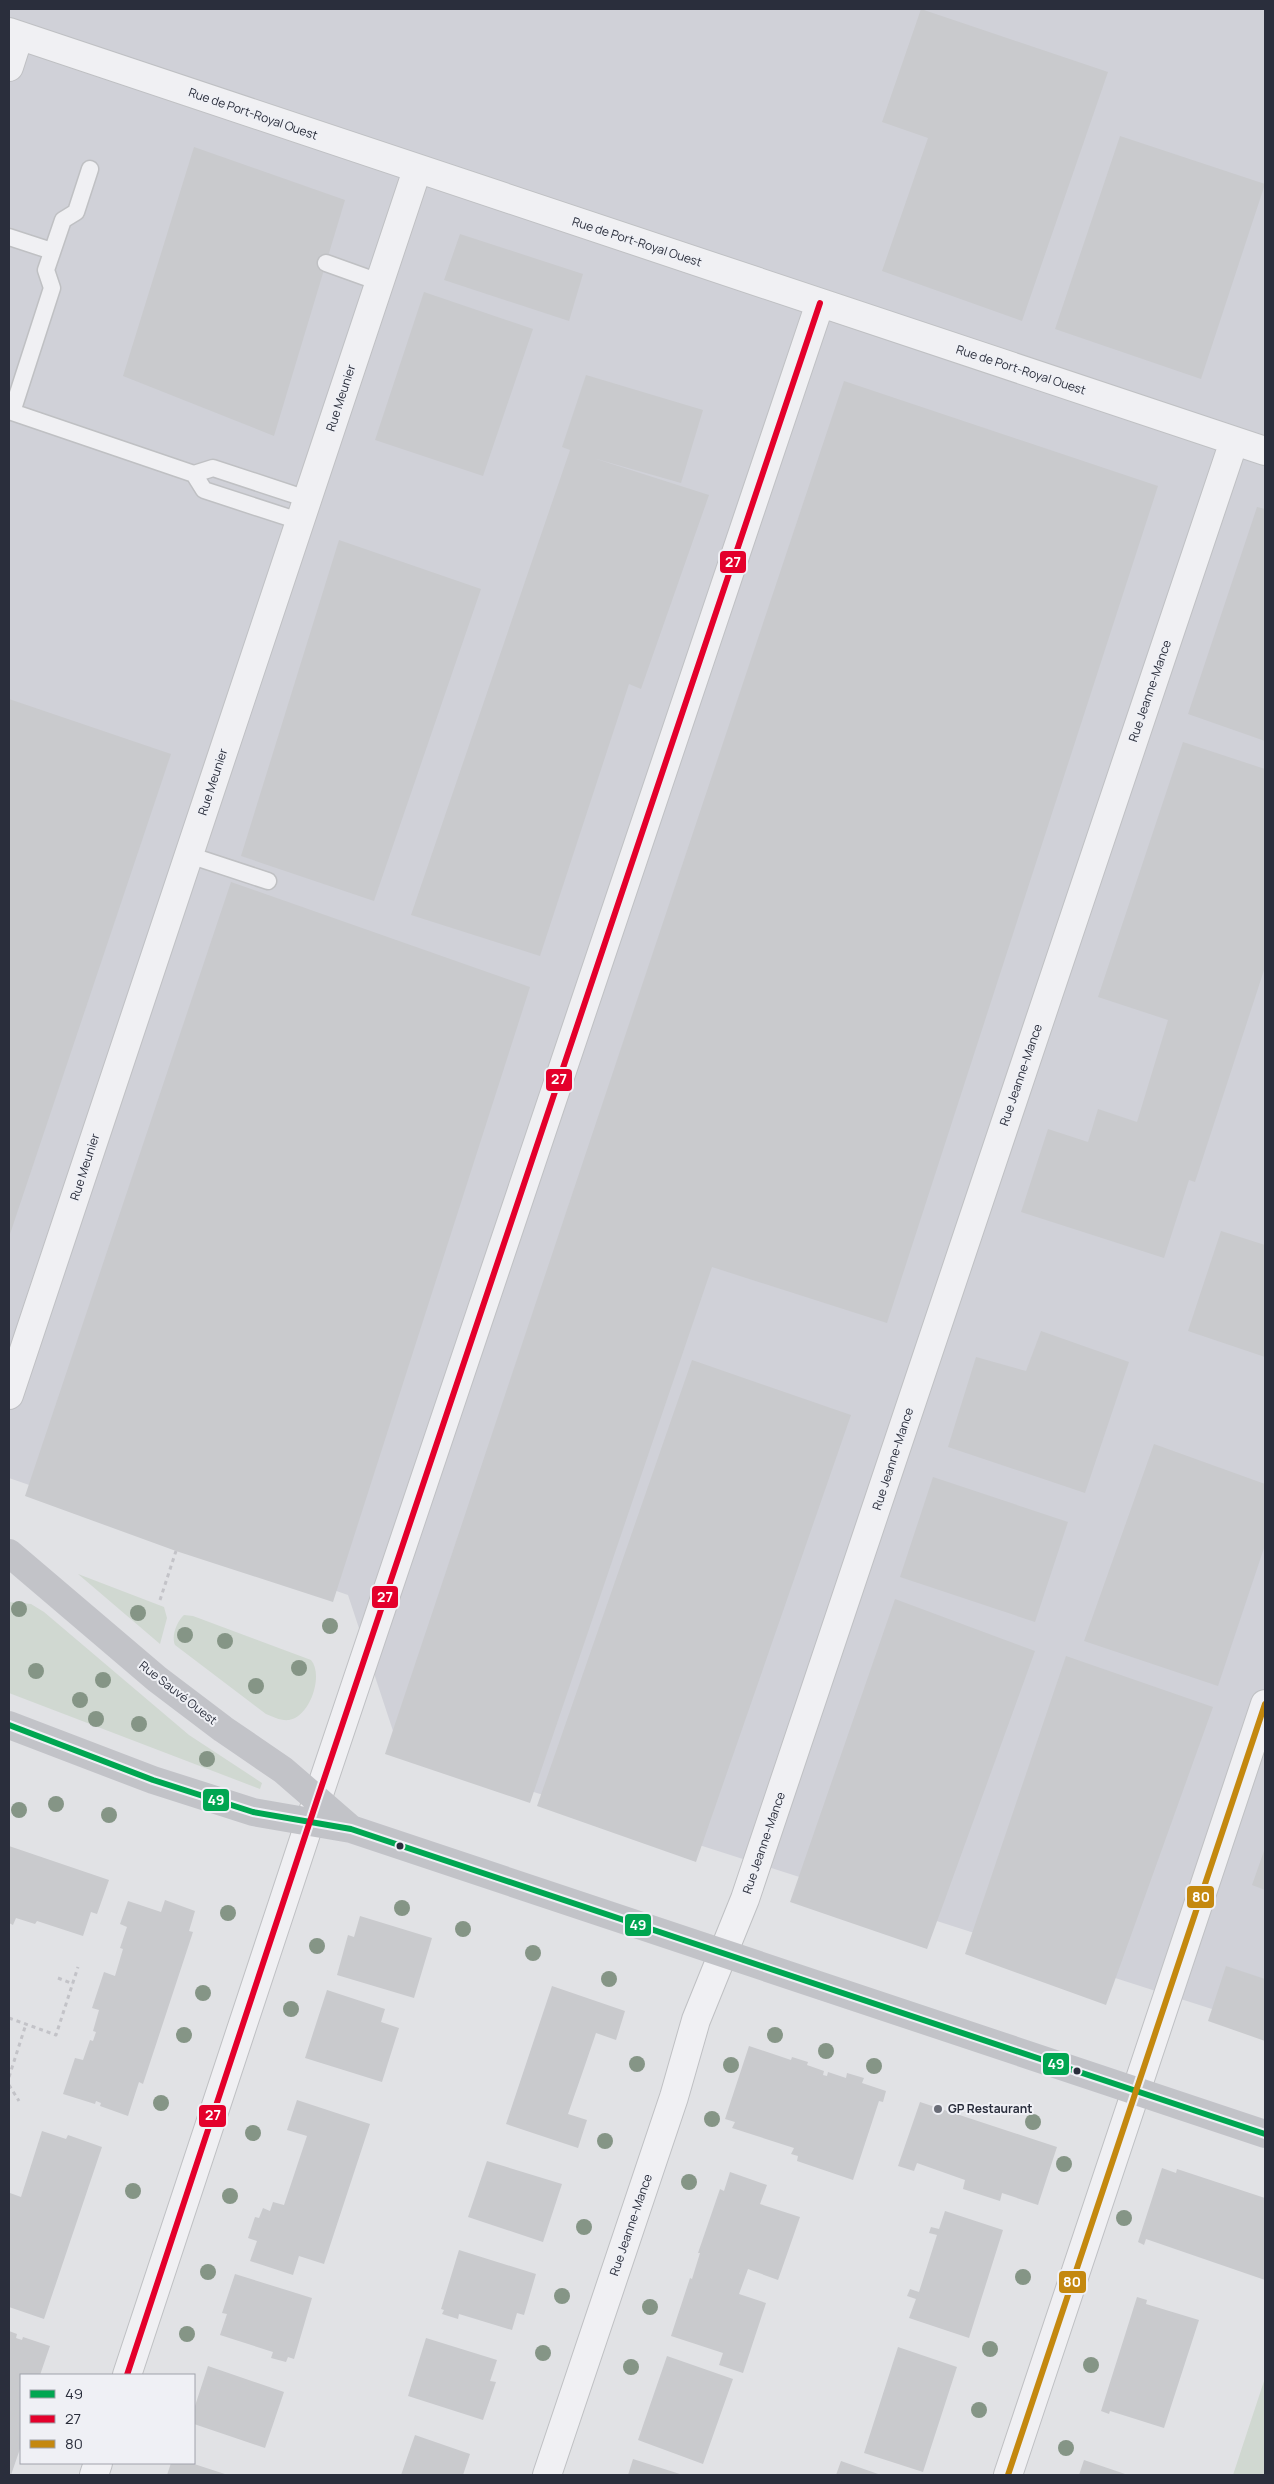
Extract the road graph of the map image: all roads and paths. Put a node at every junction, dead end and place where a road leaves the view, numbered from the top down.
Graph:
1 (14, 34) edge
2 (9, 67) edge
3 (90, 169) dead end
4 (417, 170) junction
5 (9, 237) edge
6 (52, 251) junction
7 (326, 263) dead end
8 (379, 282) junction
9 (820, 303) junction
10 (1234, 441) junction
11 (1265, 451) edge
12 (194, 474) junction
13 (303, 510) junction
14 (189, 855) junction
15 (268, 881) dead end
16 (9, 1395) edge
17 (176, 1552) dead end
18 (9, 1553) edge
19 (160, 1600) dead end
20 (1265, 1704) edge
21 (9, 1725) edge
22 (314, 1811) junction
23 (722, 1953) junction
24 (78, 1967) dead end
25 (58, 1978) dead end
26 (73, 1984) junction
27 (9, 2018) edge
28 (26, 2024) junction
29 (9, 2077) edge
30 (9, 2085) edge
31 (1135, 2090) junction
32 (19, 2102) dead end
33 (1265, 2134) edge
34 (127, 2374) edge
35 (547, 2475) edge
36 (1008, 2475) edge

1 - 2 street
1 - 4 street, Rue de Port-Royal Ouest
3 - 6 lane
4 - 8 street, Rue Meunier
4 - 9 street, Rue de Port-Royal Ouest
5 - 6 lane
6 - 12 lane
7 - 8 lane
8 - 13 street, Rue Meunier
9 - 10 street, Rue de Port-Royal Ouest
9 - 22 street
10 - 11 street, Rue de Port-Royal Ouest
10 - 23 street, Rue Jeanne-Mance
12 - 13 lane
12 - 13 lane
13 - 14 street, Rue Meunier
14 - 15 lane
14 - 16 street, Rue Meunier
17 - 19 path
18 - 22 main road, Rue Sauvé Ouest
20 - 31 street
21 - 22 main road
22 - 23 main road, Rue Sauvé Ouest
22 - 34 street
23 - 31 main road, Rue Sauvé Ouest
23 - 35 street, Rue Jeanne-Mance
24 - 26 path
25 - 26 path
26 - 28 path
27 - 28 path
28 - 29 path
30 - 32 path
31 - 33 main road, Rue Sauvé Ouest
31 - 36 street

